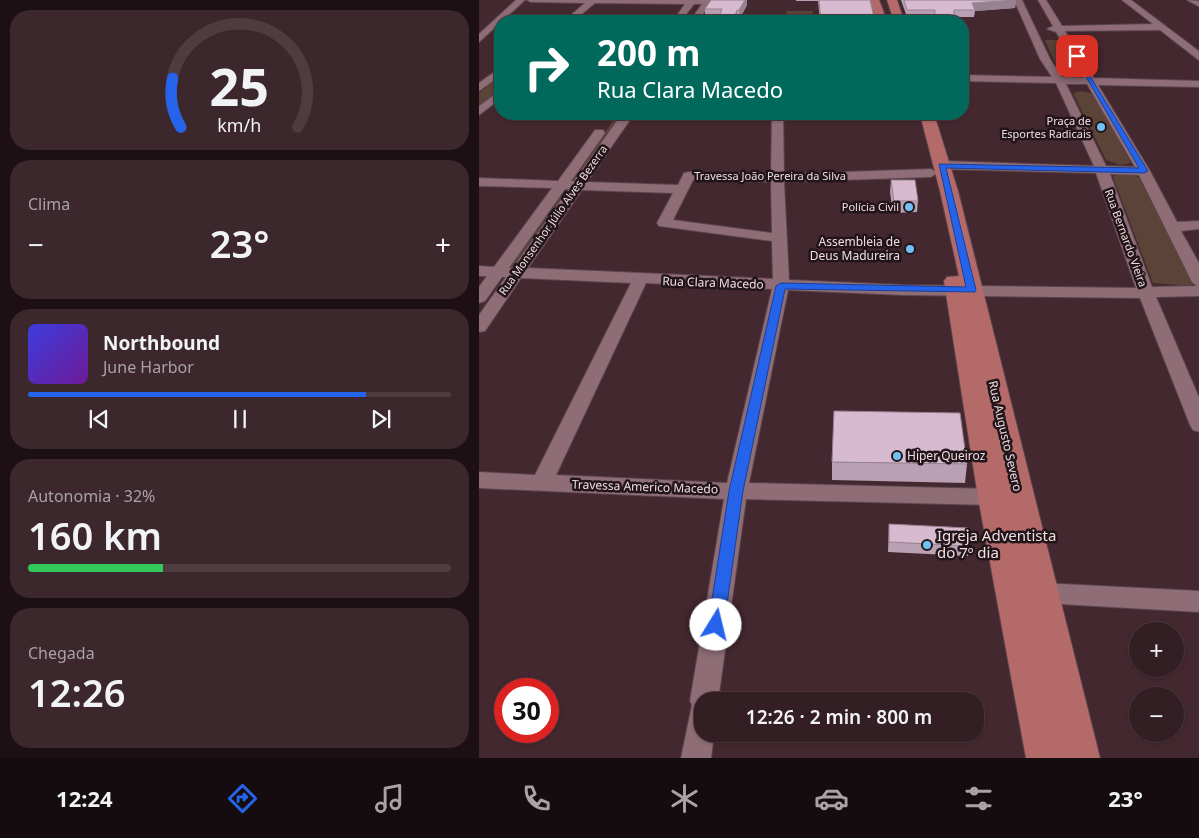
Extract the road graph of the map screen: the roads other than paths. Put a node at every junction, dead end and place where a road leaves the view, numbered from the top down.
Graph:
1 (521, 0) edge
2 (531, 0) edge
3 (594, 0) edge
4 (610, 0) edge
5 (873, 0) edge
6 (892, 0) edge
7 (1126, 0) edge
8 (1191, 0) edge
9 (692, 1) edge
10 (708, 1) edge
11 (1032, 5) edge
12 (1199, 5) edge
13 (597, 11) dead end
14 (505, 15) edge
15 (575, 15) edge
16 (682, 15) edge
17 (698, 15) edge
18 (879, 15) edge
19 (896, 15) edge
20 (494, 25) edge
21 (1163, 27) junction
22 (1032, 28) junction
23 (1061, 30) junction
24 (479, 39) edge
25 (1199, 58) edge
26 (479, 72) edge
27 (494, 72) edge
28 (494, 77) edge
29 (969, 78) edge
30 (1059, 80) junction
31 (1091, 81) junction
32 (1199, 84) edge
33 (479, 88) edge
34 (494, 99) edge
35 (479, 112) edge
36 (609, 120) edge
37 (624, 120) edge
38 (778, 120) edge
39 (918, 120) edge
40 (928, 120) edge
41 (1101, 168) junction
42 (1144, 171) junction
43 (777, 178) junction
44 (939, 180) junction
45 (479, 182) edge
46 (578, 185) junction
47 (561, 186) junction
48 (683, 189) junction
49 (1199, 225) edge
50 (1173, 227) junction
51 (780, 238) junction
52 (479, 271) edge
53 (498, 272) junction
54 (517, 273) junction
55 (640, 280) junction
56 (1199, 282) edge
57 (781, 287) junction
58 (963, 290) junction
59 (1199, 291) edge
60 (1147, 296) junction
61 (479, 298) edge
62 (1199, 302) edge
63 (479, 327) edge
64 (1199, 425) edge
65 (479, 480) edge
66 (542, 483) junction
67 (736, 491) junction
68 (992, 497) junction
69 (1042, 593) junction
70 (1199, 602) edge
71 (705, 692) edge
72 (698, 742) edge
73 (696, 758) edge
74 (1045, 758) edge
75 (1081, 758) edge

1 - 14 street
2 - 3 street
3 - 4 street
3 - 15 street
4 - 9 street
4 - 13 street
5 - 18 main road
6 - 19 main road
7 - 21 street
8 - 12 street
9 - 10 street
9 - 16 street
10 - 17 street
11 - 22 street, Rua Bernardo Vieira
11 - 23 street, Rua Bernardo Vieira
20 - 24 street
21 - 23 street
21 - 25 street
22 - 23 street
22 - 30 street, Rua Bernardo Vieira
23 - 31 street, Rua Bernardo Vieira
26 - 27 street
28 - 33 street
29 - 30 street
30 - 31 street
30 - 41 street, Rua Bernardo Vieira
31 - 32 street
31 - 42 street, Rua Bernardo Vieira
34 - 35 street
36 - 47 street, Rua Monsenhor Júlio Alves Bezerra
37 - 46 street, Rua Monsenhor Júlio Alves Bezerra
38 - 43 street
39 - 44 main road, Rua Augusto Severo
40 - 44 main road, Rua Augusto Severo
41 - 42 street, Travessa João Pereira da Silva
41 - 44 street, Travessa João Pereira da Silva
41 - 60 street, Rua Bernardo Vieira
42 - 50 street, Rua Bernardo Vieira
43 - 44 street, Travessa João Pereira da Silva
43 - 48 street, Travessa João Pereira da Silva
43 - 51 street
44 - 58 main road, Rua Augusto Severo
45 - 47 street
46 - 47 street
46 - 48 street
46 - 54 street, Rua Monsenhor Júlio Alves Bezerra
47 - 53 street, Rua Monsenhor Júlio Alves Bezerra
48 - 51 street, Travessa João Pereira da Silva
49 - 50 street
50 - 56 street, Rua Bernardo Vieira
51 - 57 street
52 - 53 street, Rua Clara Macedo
53 - 54 street, Rua Clara Macedo
53 - 61 street, Rua Monsenhor Júlio Alves Bezerra
54 - 55 street, Rua Clara Macedo
54 - 63 street, Rua Monsenhor Júlio Alves Bezerra
55 - 57 street, Rua Clara Macedo
55 - 66 street
57 - 58 street, Rua Clara Macedo
57 - 67 street
58 - 60 street, Rua Clara Macedo
58 - 68 main road, Rua Augusto Severo
58 - 69 main road, Rua Augusto Severo
59 - 60 street, Rua Clara Macedo
60 - 62 street, Rua Clara Macedo
60 - 64 street, Rua Bernardo Vieira
65 - 66 street, Travessa Americo Macedo
66 - 67 street, Travessa Americo Macedo
67 - 68 street, Travessa Americo Macedo
67 - 71 street
68 - 74 main road, Rua Augusto Severo
69 - 70 street
69 - 75 main road, Rua Augusto Severo
72 - 73 street

